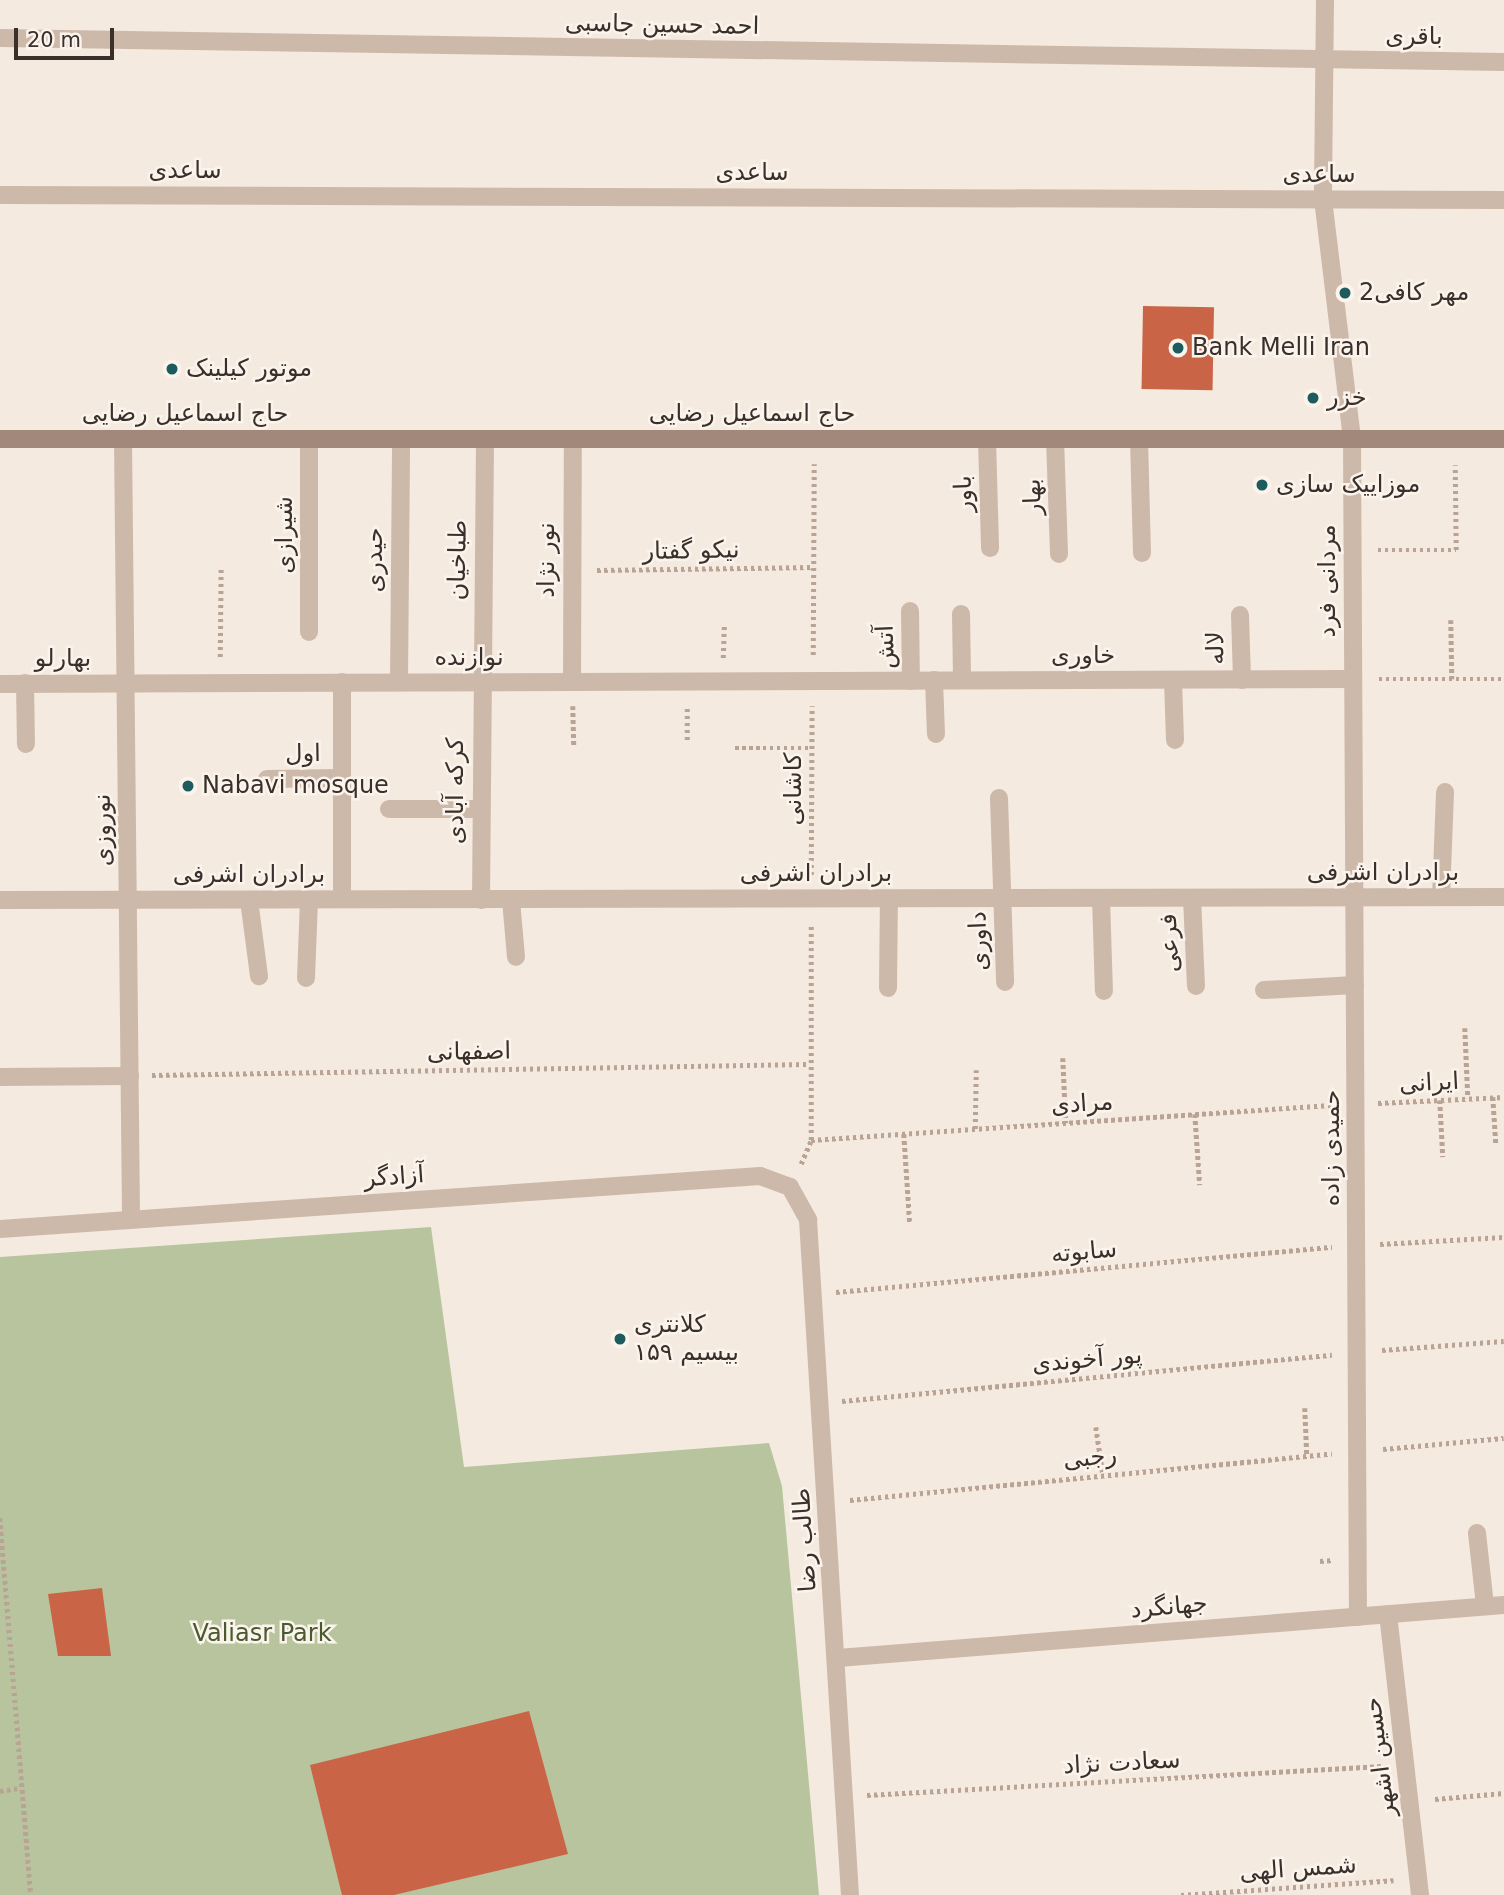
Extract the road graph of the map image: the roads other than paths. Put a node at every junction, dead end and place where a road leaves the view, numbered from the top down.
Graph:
1 (1325, 0) edge
2 (0, 38) edge
3 (1324, 61) junction
4 (1504, 62) edge
5 (0, 195) edge
6 (1323, 199) junction
7 (1504, 200) edge
8 (0, 439) edge
9 (123, 439) junction
10 (309, 439) junction
11 (401, 439) junction
12 (485, 439) junction
13 (573, 439) junction
14 (987, 439) junction
15 (1055, 439) junction
16 (1139, 439) junction
17 (1352, 439) junction
18 (1504, 439) edge
19 (990, 548) dead end
20 (1142, 553) dead end
21 (1059, 554) dead end
22 (909, 611) dead end
23 (961, 614) dead end
24 (1240, 615) dead end
25 (309, 632) dead end
26 (1353, 679) junction
27 (934, 680) junction
28 (962, 680) junction
29 (1174, 680) junction
30 (1242, 680) junction
31 (813, 681) joint
32 (911, 681) junction
33 (342, 682) junction
34 (399, 682) junction
35 (480, 682) junction
36 (572, 682) junction
37 (25, 683) junction
38 (126, 683) junction
39 (0, 684) edge
40 (936, 734) dead end
41 (1175, 740) dead end
42 (26, 744) dead end
43 (340, 778) junction
44 (267, 779) dead end
45 (1445, 792) dead end
46 (999, 798) dead end
47 (389, 808) dead end
48 (480, 809) junction
49 (1441, 897) junction
50 (1504, 897) edge
51 (889, 898) junction
52 (1003, 898) junction
53 (1101, 898) junction
54 (1192, 898) junction
55 (1355, 898) junction
56 (342, 899) junction
57 (128, 900) junction
58 (249, 900) junction
59 (309, 900) junction
60 (481, 900) junction
61 (511, 900) junction
62 (0, 901) edge
63 (516, 957) dead end
64 (259, 976) dead end
65 (306, 978) dead end
66 (1005, 982) dead end
67 (1355, 985) junction
68 (1196, 986) dead end
69 (888, 988) dead end
70 (1264, 990) dead end
71 (1104, 991) dead end
72 (130, 1076) junction
73 (0, 1077) edge
74 (790, 1187) joint
75 (131, 1220) junction
76 (0, 1229) edge
77 (1477, 1533) dead end
78 (1504, 1605) edge
79 (1485, 1606) junction
80 (1388, 1614) junction
81 (1358, 1617) junction
82 (838, 1658) junction
83 (1419, 1887) edge
84 (850, 1895) edge

1 - 3 street, مردانی فرد
2 - 3 street, احمد حسین جاسبی
3 - 4 street, باقری
3 - 6 street, مردانی فرد
5 - 6 street, ساعدی
6 - 7 street, ساعدی
6 - 17 street, مردانی فرد
8 - 9 main road, حاج اسماعیل رضایی
9 - 10 main road, حاج اسماعیل رضایی
9 - 38 street, نوروزی
10 - 11 main road, حاج اسماعیل رضایی
10 - 25 street, شیرازی
11 - 12 main road, حاج اسماعیل رضایی
11 - 34 street, حیدری
12 - 13 main road, حاج اسماعیل رضایی
12 - 35 street, طباخیان
13 - 14 main road, حاج اسماعیل رضایی
13 - 36 street, نور نژاد
14 - 15 main road, حاج اسماعیل رضایی
14 - 19 street, باور
15 - 16 main road, حاج اسماعیل رضایی
15 - 21 street, بهار
16 - 17 main road, حاج اسماعیل رضایی
16 - 20 street
17 - 18 main road, حاج اسماعیل رضایی
17 - 26 street, مردانی فرد
22 - 32 street, آتش
23 - 28 street
24 - 30 street, لاله
26 - 30 street, خاوری
26 - 55 street, حمیدی زاده
27 - 28 street, خاوری
27 - 32 street, خاوری
27 - 40 street
28 - 29 street, خاوری
29 - 30 street, خاوری
29 - 41 street
31 - 32 street, خاوری
31 - 36 street, نوازنده
33 - 34 street, نوازنده
33 - 38 street, نوازنده
33 - 43 street
34 - 35 street, نوازنده
35 - 36 street, نوازنده
35 - 48 street, کرکه آبادی
37 - 38 street, بهارلو
37 - 39 street, بهارلو
37 - 42 street
38 - 57 street, نوروزی
43 - 44 street, اول
43 - 56 street
45 - 49 street
46 - 52 street, داوری
47 - 48 street
48 - 60 street, کرکه آبادی
49 - 50 street, برادران اشرفی
49 - 55 street, برادران اشرفی
51 - 52 street, برادران اشرفی
51 - 61 street, برادران اشرفی
51 - 69 street
52 - 53 street, برادران اشرفی
52 - 66 street, داوری
53 - 54 street, برادران اشرفی
53 - 71 street
54 - 55 street, برادران اشرفی
54 - 68 street, فرعی
55 - 67 street, حمیدی زاده
56 - 59 street, برادران اشرفی
56 - 60 street, برادران اشرفی
57 - 58 street, برادران اشرفی
57 - 62 street, برادران اشرفی
57 - 72 street, نوروزی
58 - 59 street, برادران اشرفی
58 - 64 street
59 - 65 street
60 - 61 street, برادران اشرفی
61 - 63 street
67 - 70 street
67 - 81 street, حمیدی زاده
72 - 73 street
72 - 75 street, نوروزی
74 - 75 street, آزادگر
74 - 82 street, طالب رضا
75 - 76 street, آزادگر
77 - 79 street
78 - 79 street, جهانگرد
79 - 80 street, جهانگرد
80 - 81 street, جهانگرد
80 - 83 street, حسین اشهر
81 - 82 street, جهانگرد
82 - 84 street, طالب رضا

